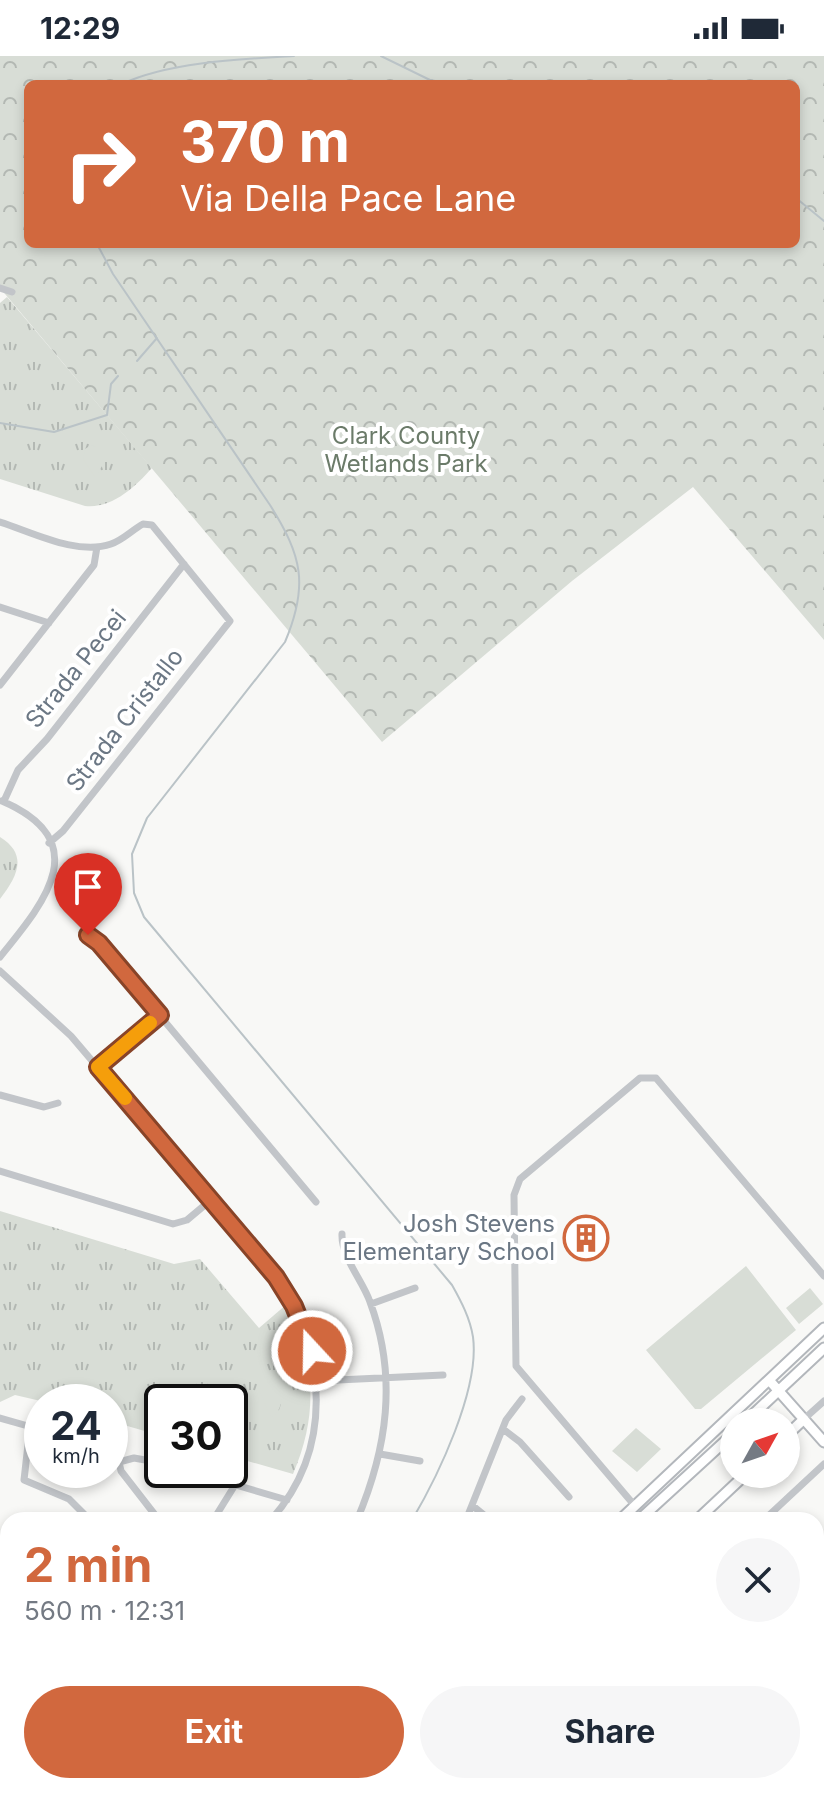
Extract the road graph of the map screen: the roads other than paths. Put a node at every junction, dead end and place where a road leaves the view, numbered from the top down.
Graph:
1 (0, 288) edge
2 (12, 292) dead end
3 (0, 522) edge
4 (97, 547) junction
5 (184, 564) junction
6 (0, 607) edge
7 (49, 623) junction
8 (0, 685) edge
9 (2, 800) edge
10 (49, 843) junction
11 (88, 935) dead end
12 (0, 957) edge
13 (0, 971) edge
14 (160, 1015) junction
15 (98, 1067) junction
16 (0, 1095) edge
17 (58, 1103) dead end
18 (0, 1171) edge
19 (212, 1199) junction
20 (316, 1202) dead end
21 (342, 1234) dead end
22 (824, 1276) edge
23 (415, 1288) dead end
24 (371, 1304) junction
25 (824, 1328) edge
26 (824, 1348) edge
27 (443, 1375) dead end
28 (386, 1377) junction
29 (769, 1380) junction
30 (317, 1381) junction
31 (779, 1390) junction
32 (522, 1399) dead end
33 (824, 1401) edge
34 (760, 1408) edge
35 (0, 1418) edge
36 (804, 1419) junction
37 (800, 1423) edge
38 (24, 1425) edge
39 (503, 1429) junction
40 (824, 1442) edge
41 (720, 1446) edge
42 (380, 1454) junction
43 (420, 1461) dead end
44 (824, 1464) edge
45 (128, 1480) edge
46 (43, 1488) edge
47 (233, 1488) edge
48 (245, 1488) edge
49 (731, 1488) edge
50 (569, 1497) dead end
51 (287, 1500) junction
52 (473, 1506) junction
53 (635, 1506) junction
54 (82, 1512) edge
55 (153, 1512) edge
56 (218, 1512) edge
57 (277, 1512) edge
58 (360, 1512) edge
59 (470, 1512) edge
60 (480, 1512) edge
61 (629, 1512) edge
62 (633, 1512) edge
63 (648, 1512) edge
64 (706, 1512) edge
65 (774, 1512) edge

1 - 2 street
3 - 4 street
4 - 5 street
4 - 7 street
5 - 9 street, Strada Pecei
5 - 10 street, Strada Cristallo
6 - 7 street
7 - 8 street
9 - 10 street
10 - 12 street
11 - 14 street
13 - 15 street
14 - 15 street
14 - 20 street
15 - 19 street
16 - 17 street
18 - 19 street
19 - 30 street
21 - 24 street
22 - 53 street
23 - 24 street
24 - 28 street
25 - 29 main road
26 - 31 main road
27 - 28 street
28 - 30 street
28 - 42 street
29 - 31 main road
29 - 53 main road
30 - 51 street
31 - 34 main road
31 - 36 main road
32 - 39 street
33 - 36 street
35 - 38 street
36 - 37 main road
36 - 40 main road
39 - 50 street
39 - 52 street
41 - 63 main road
42 - 43 street
42 - 58 street
44 - 65 street
45 - 55 street
46 - 54 street
47 - 56 street
48 - 51 street
49 - 64 main road
51 - 57 street
52 - 59 street
52 - 60 street
53 - 61 main road
53 - 62 main road

